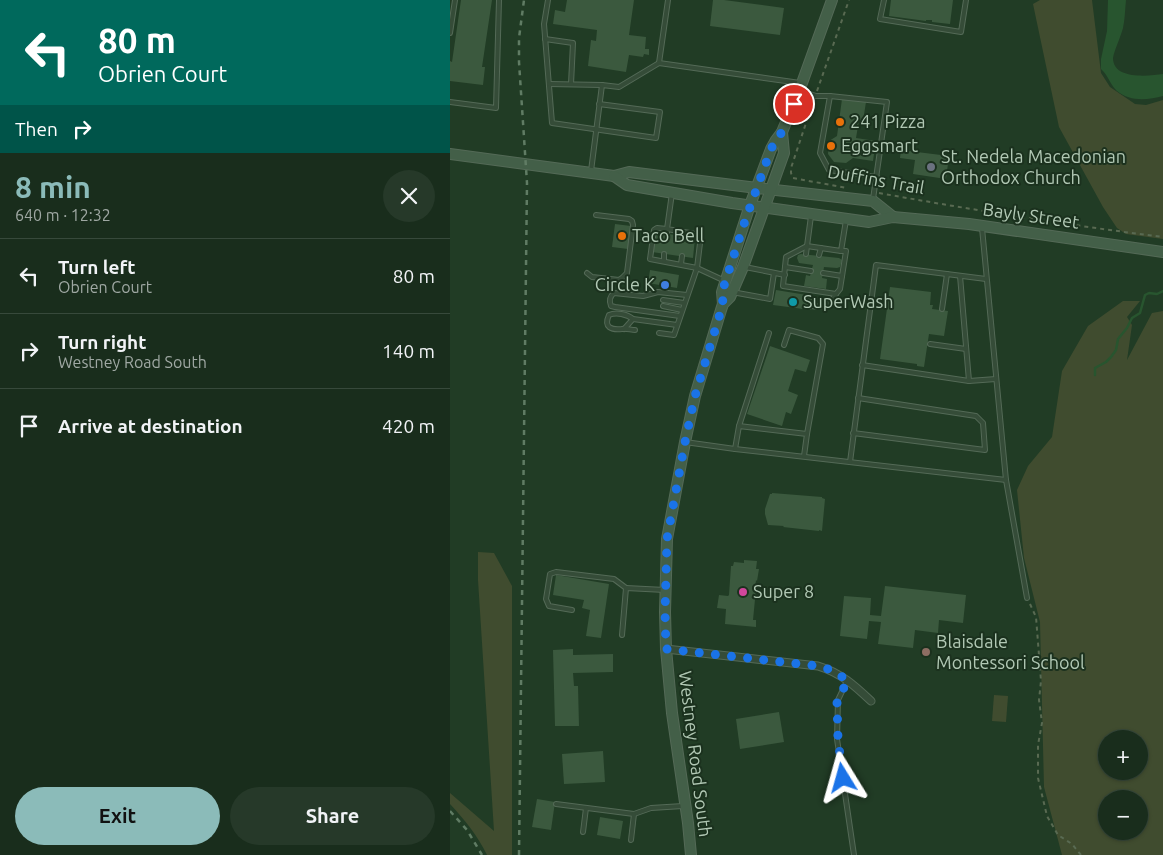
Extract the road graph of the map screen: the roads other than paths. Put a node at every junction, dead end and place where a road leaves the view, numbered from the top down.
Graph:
1 (455, 0) edge
2 (499, 0) edge
3 (548, 0) edge
4 (668, 0) edge
5 (832, 0) edge
6 (884, 0) edge
7 (966, 0) edge
8 (450, 33) edge
9 (545, 39) junction
10 (659, 63) junction
11 (549, 84) junction
12 (571, 84) junction
13 (602, 85) junction
14 (801, 86) junction
15 (830, 96) junction
16 (450, 102) edge
17 (599, 104) junction
18 (596, 129) junction
19 (782, 132) junction
20 (450, 154) edge
21 (590, 173) junction
22 (614, 176) junction
23 (877, 177) junction
24 (757, 188) junction
25 (771, 190) junction
26 (672, 193) junction
27 (874, 197) junction
28 (750, 205) junction
29 (765, 207) junction
30 (812, 213) junction
31 (596, 215) dead end
32 (893, 217) junction
33 (847, 218) junction
34 (981, 226) junction
35 (667, 231) junction
36 (807, 246) junction
37 (821, 248) junction
38 (834, 250) junction
39 (841, 250) junction
40 (1163, 252) edge
41 (664, 254) dead end
42 (806, 254) dead end
43 (682, 256) dead end
44 (819, 256) dead end
45 (833, 257) dead end
46 (664, 262) junction
47 (681, 264) junction
48 (806, 264) dead end
49 (743, 267) junction
50 (785, 267) junction
51 (832, 267) dead end
52 (697, 268) junction
53 (805, 270) junction
54 (811, 271) dead end
55 (774, 273) junction
56 (822, 273) dead end
57 (587, 274) dead end
58 (947, 274) junction
59 (785, 275) junction
60 (831, 275) junction
61 (842, 276) junction
62 (960, 276) junction
63 (986, 279) junction
64 (726, 281) junction
65 (732, 292) junction
66 (836, 294) junction
67 (687, 295) junction
68 (663, 300) dead end
69 (684, 303) junction
70 (723, 304) junction
71 (662, 306) dead end
72 (811, 306) dead end
73 (942, 308) dead end
74 (682, 310) junction
75 (680, 316) junction
76 (633, 319) junction
77 (677, 325) junction
78 (624, 328) junction
79 (635, 330) dead end
80 (769, 332) dead end
81 (659, 333) dead end
82 (930, 344) dead end
83 (784, 345) dead end
84 (966, 350) junction
85 (862, 365) junction
86 (996, 379) junction
87 (969, 381) junction
88 (858, 398) junction
89 (739, 426) junction
90 (853, 433) junction
91 (807, 434) junction
92 (685, 442) junction
93 (735, 449) junction
94 (804, 456) junction
95 (850, 462) junction
96 (1006, 480) junction
97 (626, 588) junction
98 (666, 590) junction
99 (1027, 598) road end
100 (572, 610) dead end
101 (622, 635) dead end
102 (666, 649) junction
103 (848, 680) junction
104 (871, 701) dead end
105 (556, 804) dead end
106 (686, 806) junction
107 (586, 808) junction
108 (634, 814) junction
109 (583, 832) dead end
110 (631, 840) dead end
111 (691, 855) edge
112 (854, 855) edge

1 - 8 lane
2 - 16 lane
3 - 9 lane
4 - 10 lane
5 - 14 main road, Westney Road South
6 - 7 lane
9 - 11 lane
9 - 12 lane
10 - 13 lane
10 - 14 lane
11 - 12 lane
11 - 18 lane
12 - 13 lane
13 - 17 lane
14 - 15 lane
14 - 19 main road, Westney Road South
15 - 23 lane
15 - 23 lane
17 - 18 lane
17 - 18 lane
18 - 21 lane
19 - 24 main road, Westney Road South
19 - 25 main road, Westney Road South
20 - 21 main road
21 - 22 main road
22 - 24 main road
22 - 26 main road, Bayly Street
23 - 27 lane
24 - 25 main road
24 - 28 main road, Westney Road South
25 - 27 main road
25 - 29 main road, Westney Road South
26 - 28 main road, Bayly Street
26 - 35 lane
27 - 32 main road
28 - 29 main road, Bayly Street
28 - 64 main road, Westney Road South
29 - 30 main road, Bayly Street
29 - 49 main road, Westney Road South
30 - 33 main road, Bayly Street
30 - 36 lane
31 - 57 lane
32 - 33 main road, Bayly Street
32 - 34 main road, Bayly Street
33 - 39 lane
34 - 40 main road, Bayly Street
34 - 63 lane
35 - 46 lane
35 - 52 lane
36 - 37 lane
36 - 42 lane
36 - 50 lane
37 - 38 lane
37 - 44 lane
38 - 39 lane
38 - 45 lane
39 - 61 lane
41 - 46 lane
43 - 47 lane
46 - 47 lane
47 - 52 lane
48 - 53 lane
49 - 55 lane
49 - 65 main road, Westney Road South
50 - 53 lane
50 - 59 lane
51 - 60 lane
52 - 64 lane
52 - 67 lane
53 - 54 lane
55 - 59 lane
55 - 65 lane
56 - 60 lane
58 - 62 lane
58 - 73 lane
58 - 85 lane
59 - 66 lane
60 - 61 lane
61 - 66 lane
62 - 63 lane
62 - 84 lane
63 - 86 lane
64 - 70 main road, Westney Road South
65 - 70 main road, Westney Road South
66 - 72 lane
67 - 69 lane
67 - 75 lane
68 - 69 lane
69 - 74 lane
70 - 92 main road, Westney Road South
71 - 74 lane
74 - 75 lane
75 - 77 lane
76 - 77 lane
76 - 78 lane
76 - 78 lane
77 - 81 lane
78 - 79 lane
80 - 89 lane
82 - 84 lane
83 - 91 lane
84 - 87 lane
85 - 87 lane
85 - 88 lane
86 - 87 lane
86 - 96 lane
88 - 90 lane
88 - 90 lane
89 - 91 lane
89 - 93 lane
90 - 95 lane
91 - 94 lane
92 - 93 lane
92 - 98 main road, Westney Road South
93 - 94 lane
94 - 95 lane
95 - 96 lane
96 - 99 lane
97 - 98 lane
97 - 100 lane
97 - 101 lane
98 - 102 main road, Westney Road South
102 - 103 street
102 - 106 main road, Westney Road South
103 - 104 street
103 - 112 lane
105 - 107 lane
106 - 108 lane
106 - 111 main road, Westney Road South
107 - 108 lane
107 - 109 lane
108 - 110 lane

